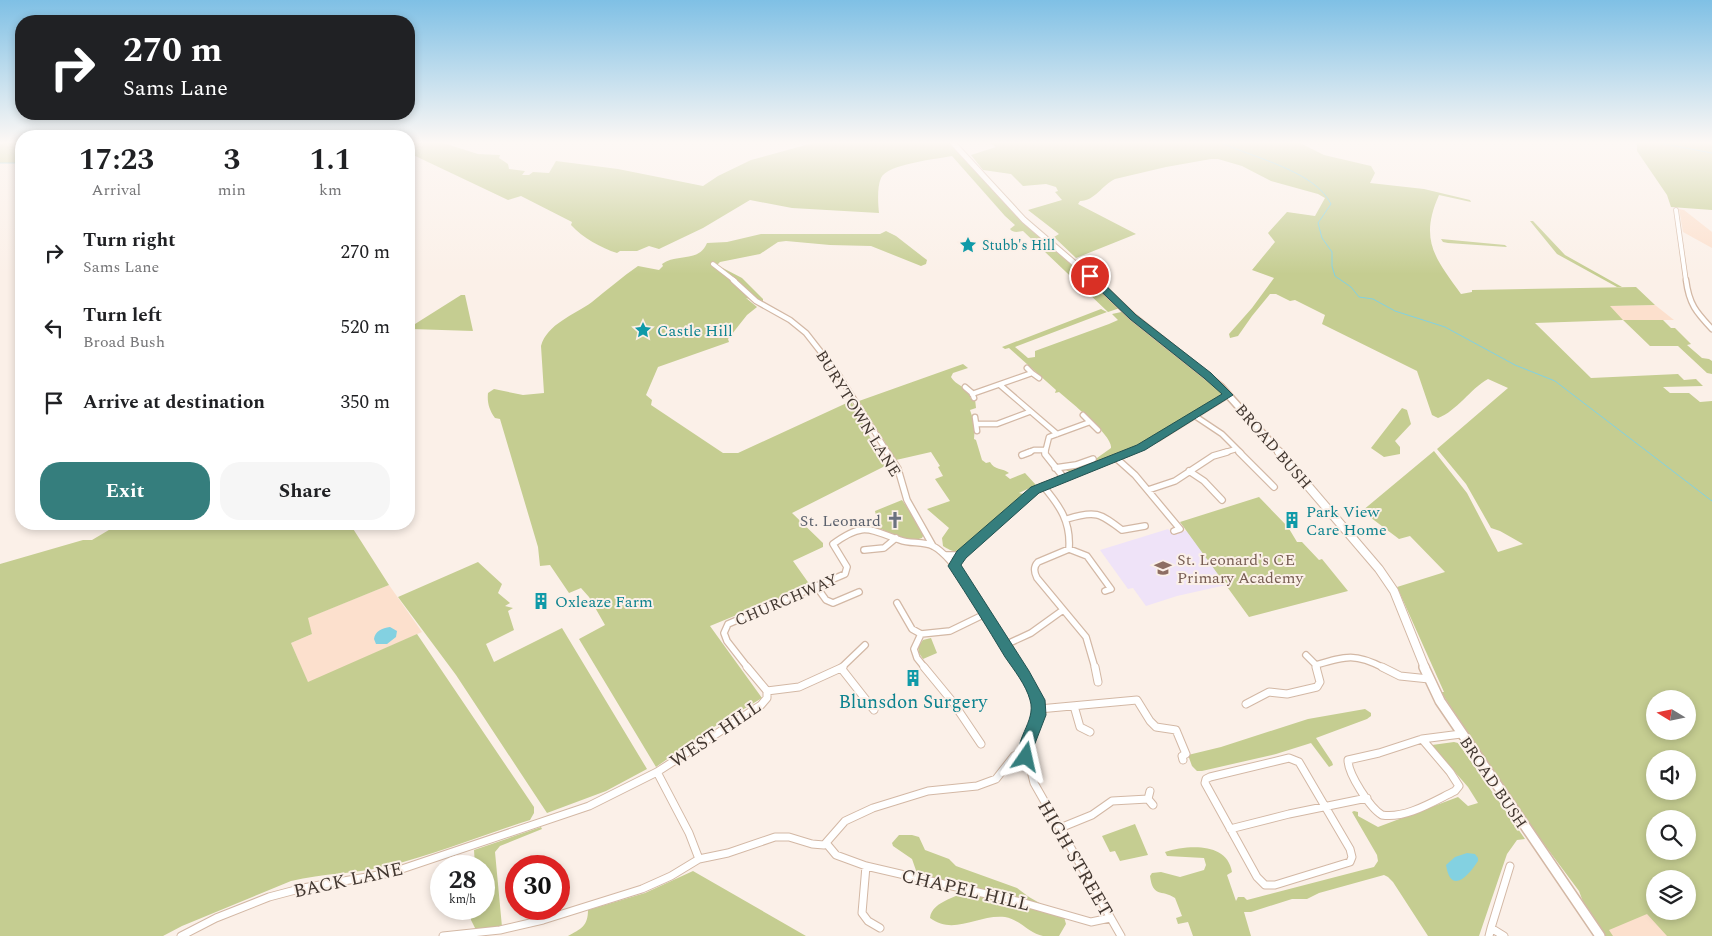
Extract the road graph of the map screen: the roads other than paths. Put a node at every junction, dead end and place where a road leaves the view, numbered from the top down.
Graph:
1 (993, 187) edge
2 (1676, 210) dead end
3 (712, 264) dead end
4 (1712, 329) edge
5 (1027, 368) dead end
6 (1032, 373) junction
7 (1039, 378) dead end
8 (1000, 384) junction
9 (965, 387) dead end
10 (1228, 395) junction
11 (1029, 412) junction
12 (1083, 415) dead end
13 (1195, 416) junction
14 (975, 417) dead end
15 (1090, 422) junction
16 (1098, 430) dead end
17 (1057, 434) junction
18 (1236, 448) junction
19 (1044, 450) junction
20 (1022, 455) dead end
21 (1088, 458) dead end
22 (1116, 458) junction
23 (1055, 468) junction
24 (1189, 471) junction
25 (1064, 478) junction
26 (1266, 479) junction
27 (1260, 481) dead end
28 (1043, 486) junction
29 (1274, 487) dead end
30 (1148, 490) junction
31 (1216, 495) junction
32 (1210, 497) dead end
33 (1222, 500) dead end
34 (1067, 518) junction
35 (1145, 526) dead end
36 (1174, 531) dead end
37 (896, 538) junction
38 (933, 546) junction
39 (1069, 549) junction
40 (864, 550) dead end
41 (946, 554) junction
42 (961, 555) junction
43 (955, 566) junction
44 (816, 586) junction
45 (1105, 591) dead end
46 (859, 592) dead end
47 (897, 603) dead end
48 (1063, 610) junction
49 (985, 614) junction
50 (921, 634) junction
51 (865, 645) dead end
52 (1004, 645) junction
53 (1306, 655) dead end
54 (1316, 665) junction
55 (841, 668) junction
56 (1429, 679) junction
57 (1098, 682) dead end
58 (767, 691) junction
59 (1246, 704) dead end
60 (1074, 706) junction
61 (1039, 709) junction
62 (874, 710) dead end
63 (1090, 732) dead end
64 (1461, 734) junction
65 (1422, 739) junction
66 (981, 744) dead end
67 (1026, 750) junction
68 (1183, 760) dead end
69 (657, 772) junction
70 (1150, 791) dead end
71 (1367, 798) junction
72 (1326, 808) junction
73 (1060, 828) junction
74 (1230, 829) junction
75 (826, 844) junction
76 (699, 859) junction
77 (866, 866) junction
78 (1510, 866) dead end
79 (1110, 918) junction
80 (880, 928) dead end
81 (1490, 932) edge
82 (181, 936) edge
83 (443, 936) edge
84 (1121, 936) edge
85 (1504, 936) edge
86 (1600, 936) edge

1 - 10 main road, BROAD BUSH
2 - 4 street
3 - 38 street, BURYTOWN LANE
5 - 6 street
6 - 7 street
6 - 8 street
8 - 9 street
8 - 11 street
10 - 13 street
10 - 56 main road, BROAD BUSH
11 - 14 street
11 - 17 street
12 - 15 street
13 - 18 street
13 - 22 street
15 - 16 street
15 - 17 street
17 - 19 street
18 - 24 street
18 - 26 street
19 - 20 street
19 - 23 street
21 - 23 street
22 - 25 street
22 - 30 street
23 - 25 street
24 - 30 street
24 - 31 street
25 - 28 street
26 - 27 street
26 - 29 street
28 - 34 street
28 - 42 street
30 - 36 street
31 - 32 street
31 - 33 street
34 - 35 street
34 - 39 street
37 - 38 street, CHURCHWAY
37 - 40 street
37 - 44 street, CHURCHWAY
38 - 41 street
39 - 45 street
39 - 48 street
41 - 42 street
41 - 43 street
42 - 43 street
43 - 49 street
44 - 46 street
44 - 58 street, CHURCHWAY
47 - 50 street
48 - 52 street
48 - 57 street
49 - 50 street
49 - 52 street
50 - 66 street
51 - 55 street
52 - 61 street
53 - 54 street
54 - 56 street
54 - 59 street
55 - 58 street
55 - 62 street
56 - 64 main road, BROAD BUSH
58 - 69 street, WEST HILL
60 - 61 street
60 - 63 street
60 - 68 street
61 - 67 street
64 - 65 street
64 - 86 main road, BROAD BUSH
65 - 71 street
65 - 71 street
67 - 73 street, HIGH STREET
67 - 75 street
69 - 76 street
69 - 82 street, BACK LANE
70 - 73 street
71 - 72 street
72 - 74 street
72 - 74 street
72 - 74 street
73 - 79 street, HIGH STREET
75 - 76 street
75 - 77 street, CHAPEL HILL
76 - 83 street
77 - 79 street, CHAPEL HILL
77 - 80 street
78 - 81 street
79 - 84 street, HIGH STREET
81 - 85 street

